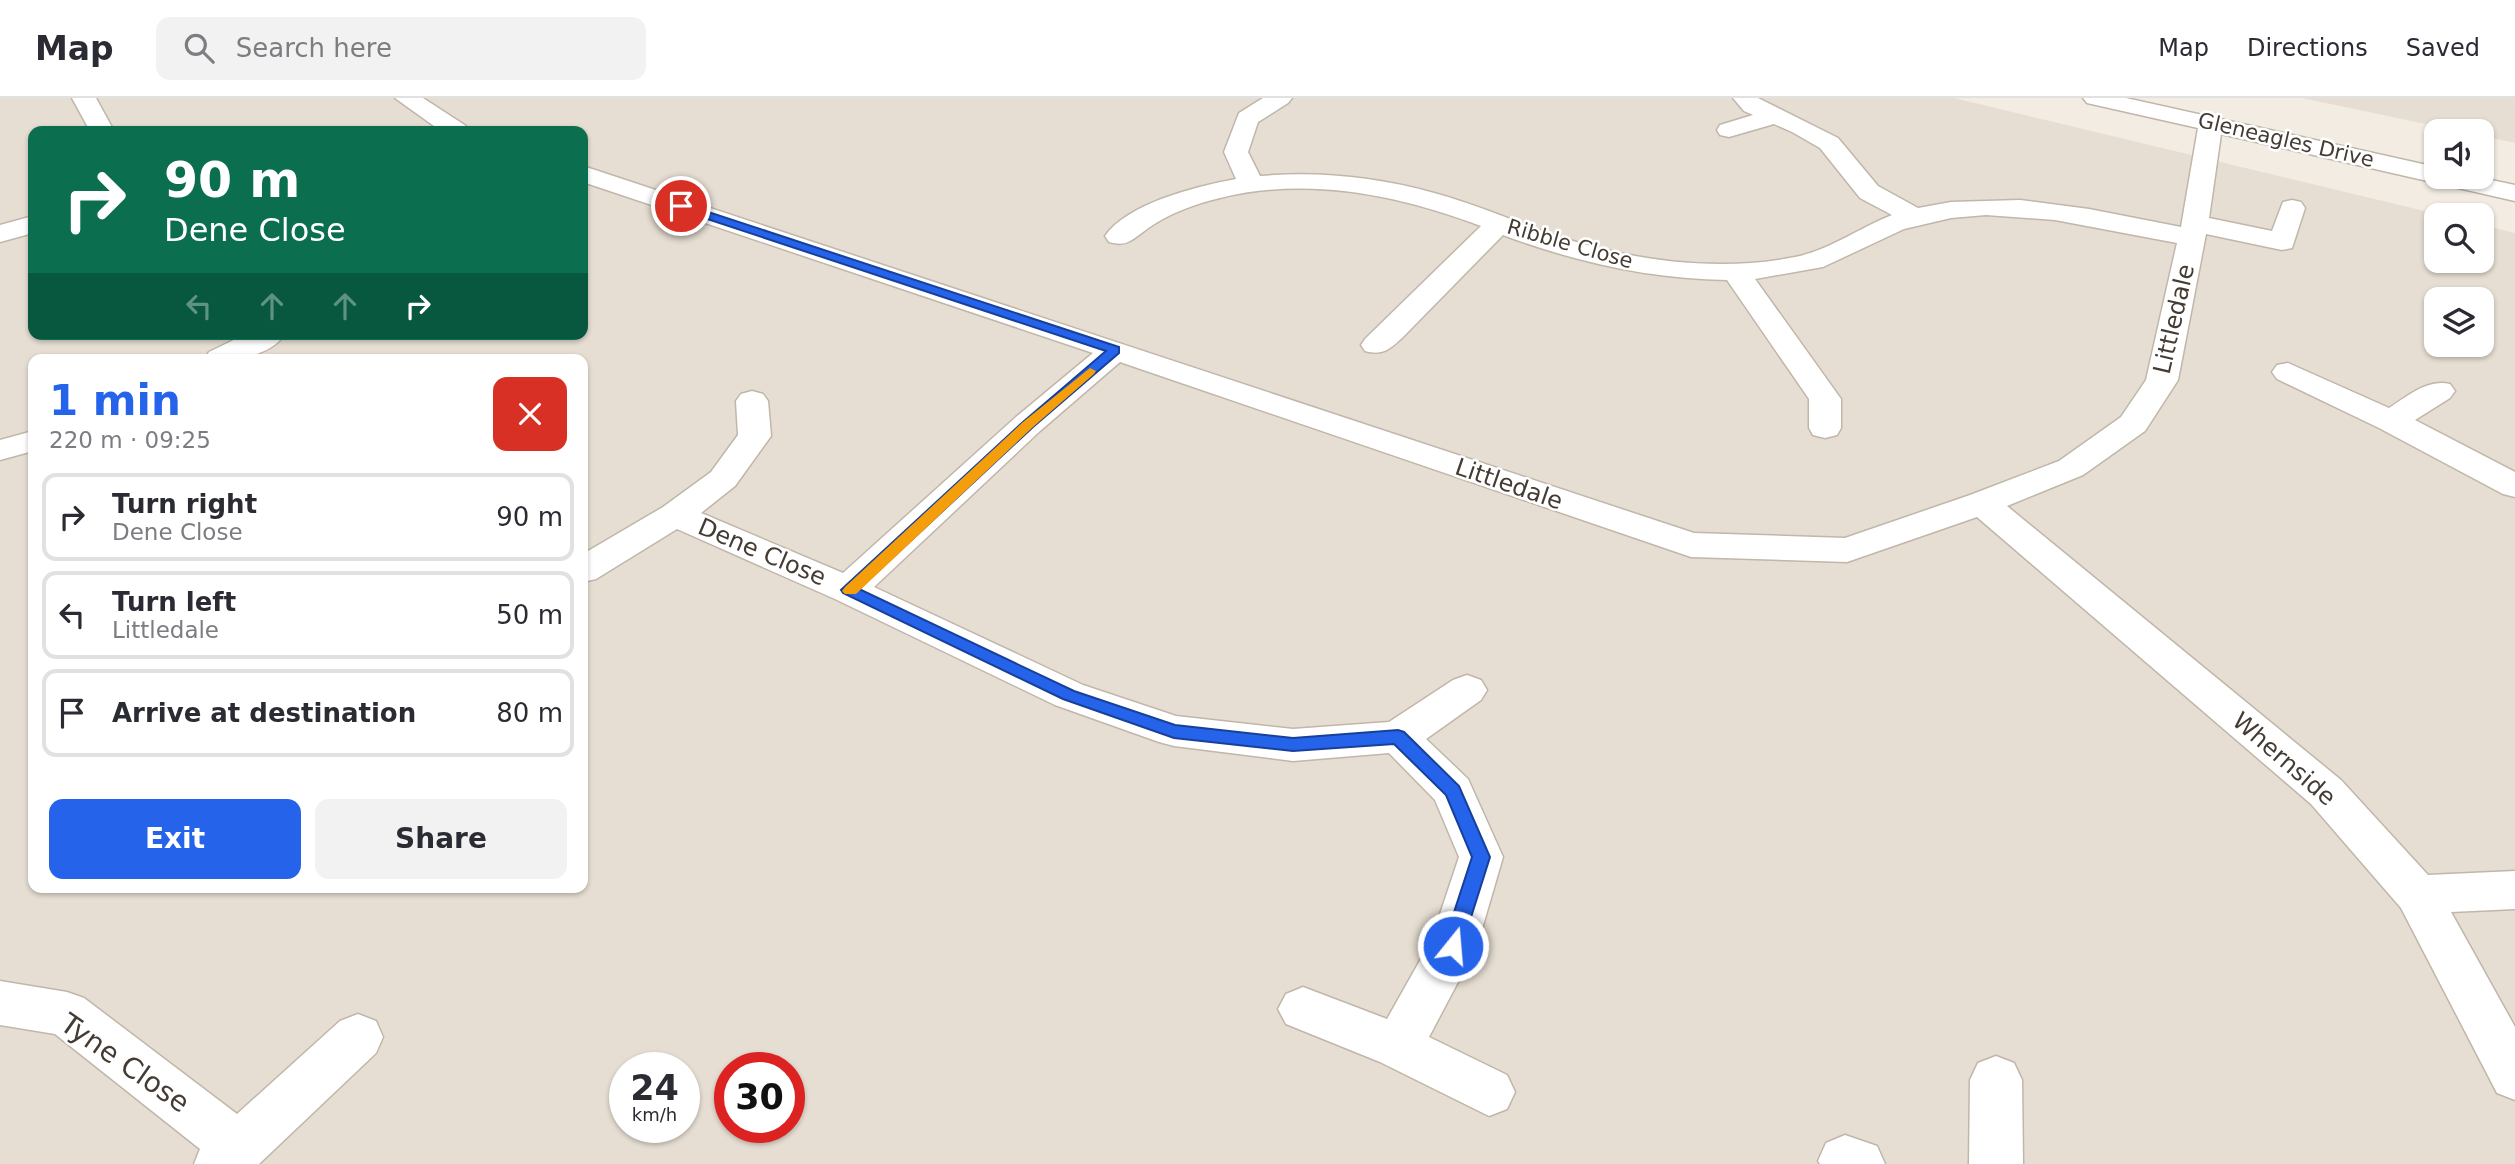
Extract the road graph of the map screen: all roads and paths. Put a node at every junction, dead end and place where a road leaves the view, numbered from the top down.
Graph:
1 (407, 98) edge
2 (1280, 98) edge
3 (2095, 98) edge
4 (1745, 100) edge
5 (92, 101) edge
6 (1776, 116) junction
7 (2211, 123) junction
8 (100, 126) edge
9 (449, 126) edge
10 (1730, 130) dead end
11 (2424, 172) edge
12 (588, 176) edge
13 (1252, 185) junction
14 (2494, 189) edge
15 (2515, 194) edge
16 (2292, 208) dead end
17 (1913, 216) junction
18 (1499, 224) junction
19 (28, 225) edge
20 (2194, 231) junction
21 (0, 234) edge
22 (1119, 236) dead end
23 (1736, 272) junction
24 (258, 340) edge
25 (1376, 345) dead end
26 (1115, 350) junction
27 (230, 354) edge
28 (2288, 372) dead end
29 (2438, 391) dead end
30 (752, 401) dead end
31 (2391, 421) junction
32 (1825, 428) dead end
33 (28, 443) edge
34 (0, 450) edge
35 (2515, 486) edge
36 (1982, 503) junction
37 (675, 515) junction
38 (588, 567) edge
39 (848, 590) junction
40 (1467, 690) dead end
41 (1398, 737) junction
42 (2515, 890) edge
43 (2417, 895) junction
44 (0, 1003) edge
45 (1303, 1009) dead end
46 (358, 1037) dead end
47 (1398, 1046) junction
48 (2515, 1076) edge
49 (1996, 1080) dead end
50 (1489, 1092) dead end
51 (230, 1155) edge
52 (1996, 1164) edge

1 - 9 street
2 - 13 street
3 - 7 street, Gleneagles Drive
4 - 6 street
5 - 8 street
6 - 10 street
6 - 17 street
7 - 11 street, Gleneagles Drive
7 - 20 street, Littledale
12 - 26 street, Littledale
13 - 18 street, Ribble Close
13 - 22 street, Ribble Close
14 - 15 street
16 - 20 street, Ribble Close
17 - 20 street, Ribble Close
17 - 23 street, Ribble Close
18 - 23 street, Ribble Close
18 - 25 street
19 - 21 street
20 - 36 street, Littledale
23 - 32 street
24 - 27 street
26 - 36 street, Littledale
26 - 39 street, Dene Close
28 - 31 street
29 - 31 street
30 - 37 street, Dene Close
31 - 35 street
33 - 34 street
36 - 43 street, Whernside
37 - 38 street, Dene Close
37 - 39 street, Dene Close
39 - 41 street, Dene Close
40 - 41 street, Dene Close
41 - 47 street
42 - 43 street
43 - 48 street, Whernside
44 - 51 street, Tyne Close
45 - 47 street
46 - 51 street, Tyne Close
47 - 50 street
49 - 52 street

